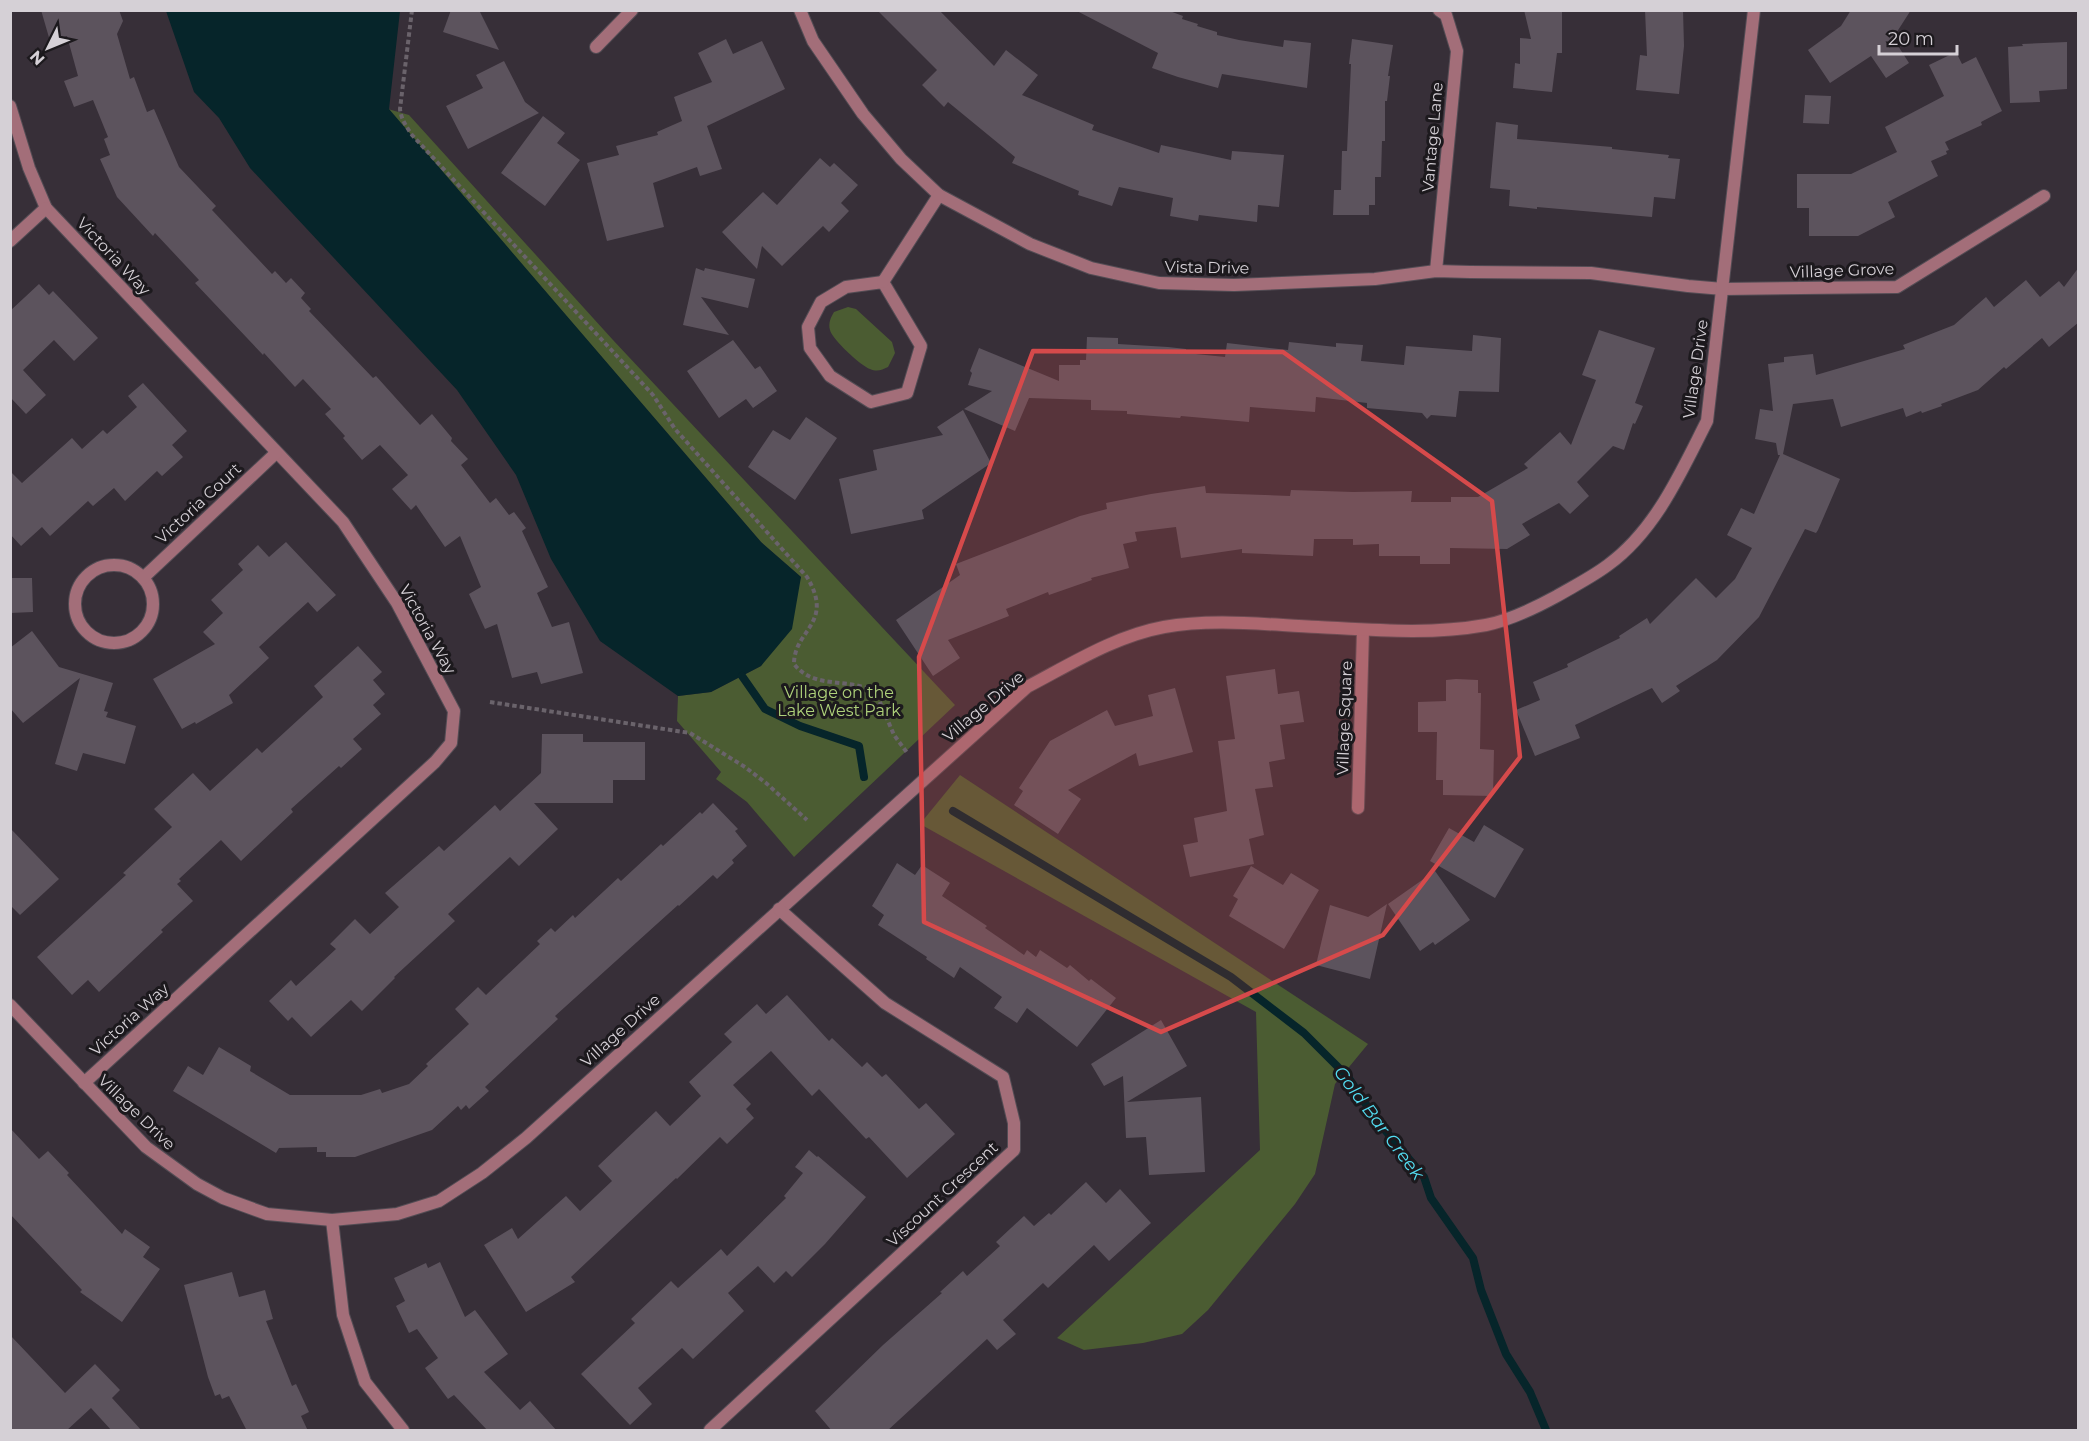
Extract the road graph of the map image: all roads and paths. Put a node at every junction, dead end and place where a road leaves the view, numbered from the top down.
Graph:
1 (412, 10) edge
2 (632, 10) edge
3 (800, 10) edge
4 (1440, 10) edge
5 (1754, 10) edge
6 (596, 47) dead end
7 (10, 106) edge
8 (939, 195) junction
9 (2044, 196) dead end
10 (46, 208) junction
11 (10, 241) edge
12 (1436, 272) junction
13 (883, 282) junction
14 (1723, 289) junction
15 (276, 453) junction
16 (143, 578) junction
17 (1363, 630) junction
18 (490, 702) dead end
19 (908, 754) dead end
20 (1358, 808) dead end
21 (807, 820) dead end
22 (778, 909) junction
23 (10, 1005) edge
24 (84, 1083) junction
25 (332, 1220) junction
26 (403, 1431) edge
27 (710, 1431) edge

1 - 19 path
2 - 6 street
3 - 8 street, Vista Drive
4 - 12 street, Vantage Lane
5 - 14 street, Village Drive
7 - 10 street
8 - 12 street, Vista Drive
8 - 13 street
9 - 14 street, Village Grove
10 - 11 street
10 - 15 street, Victoria Way
12 - 14 street, Vista Drive
13 - 13 street
14 - 17 street, Village Drive
15 - 16 street, Victoria Court
15 - 24 street, Victoria Way
16 - 16 street
17 - 20 street, Village Square
17 - 22 street, Village Drive
18 - 21 path
22 - 25 street, Village Drive
22 - 27 street, Viscount Crescent
23 - 24 street, Village Drive
24 - 25 street, Village Drive
25 - 26 street

